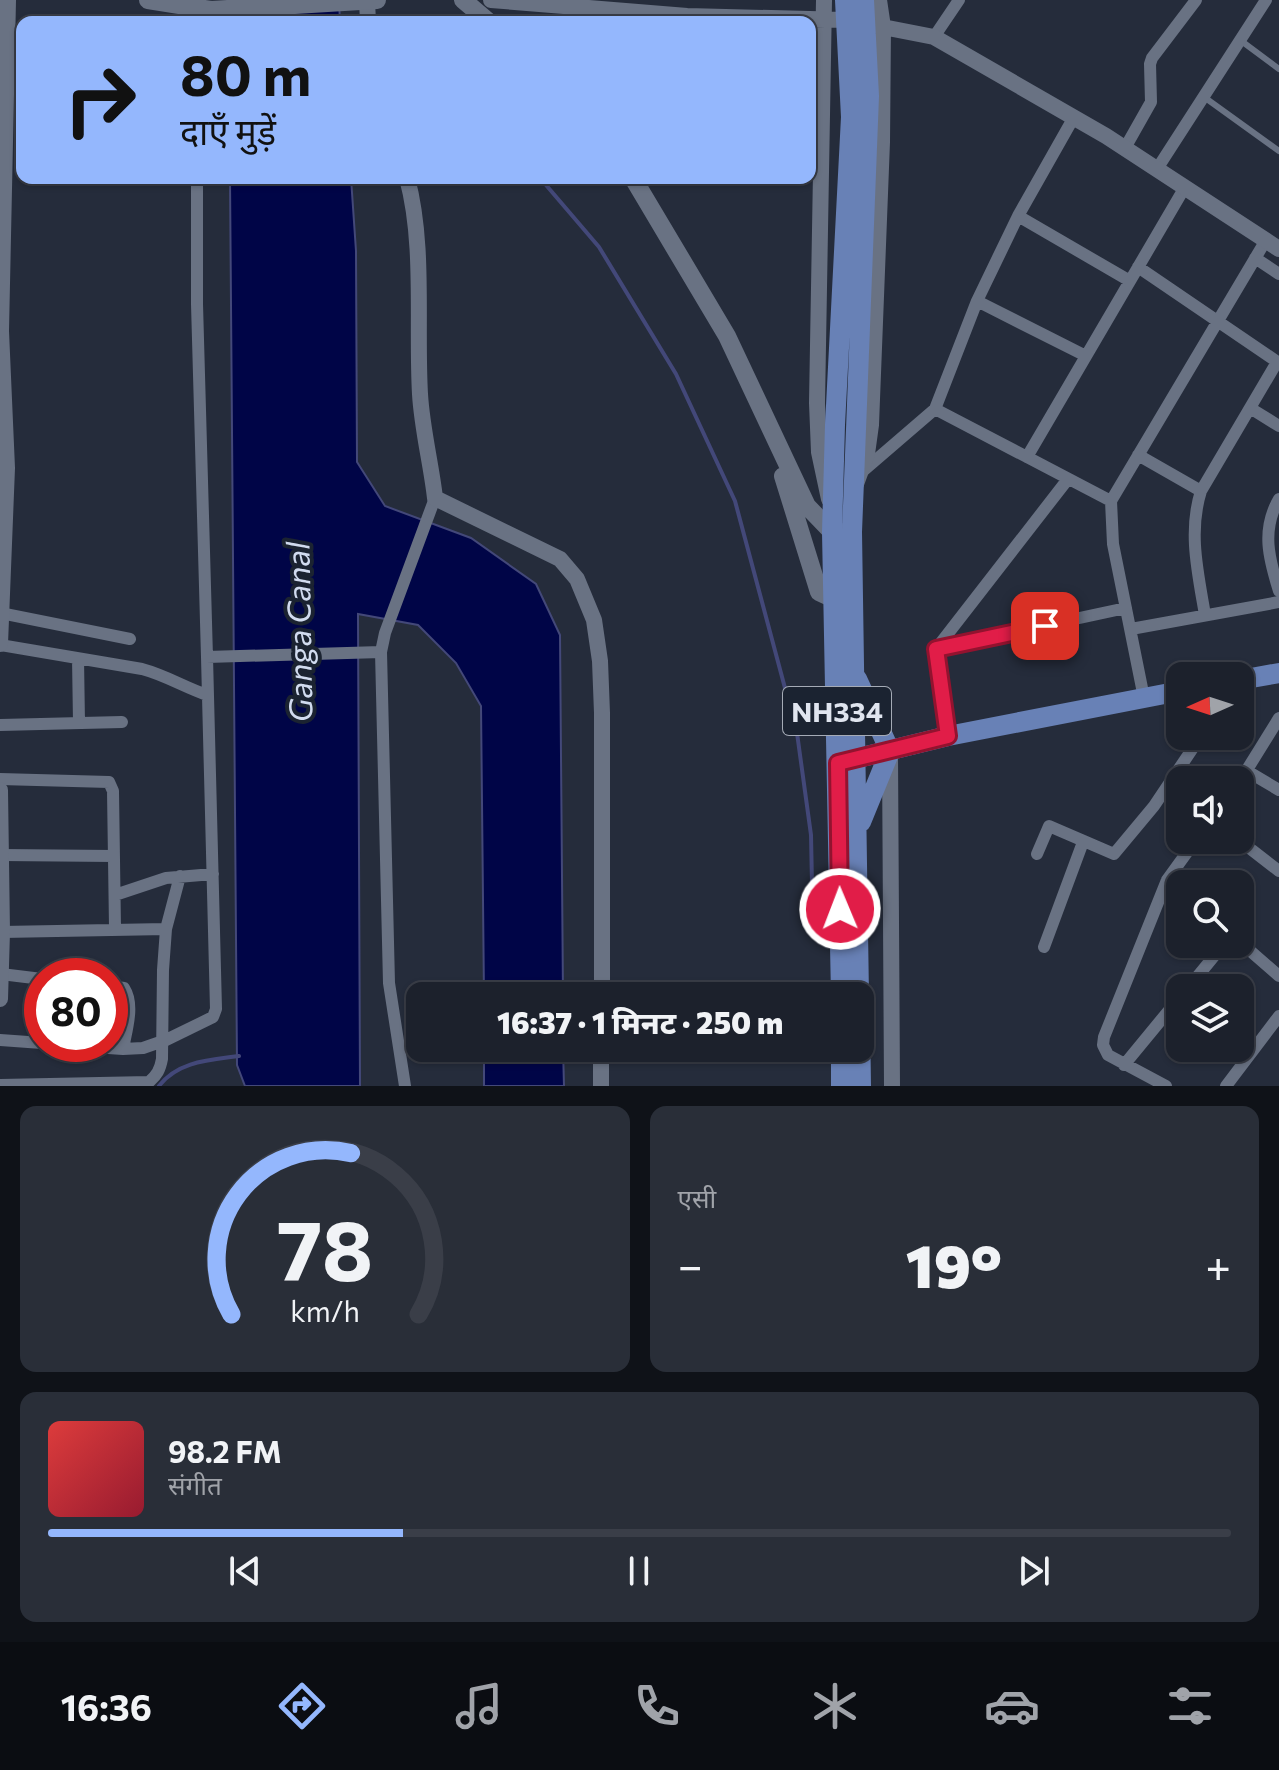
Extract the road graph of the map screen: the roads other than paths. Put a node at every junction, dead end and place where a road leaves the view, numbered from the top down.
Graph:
1 (8, 0) edge
2 (148, 0) edge
3 (463, 0) edge
4 (491, 0) edge
5 (824, 0) edge
6 (845, 0) edge
7 (864, 0) edge
8 (879, 0) edge
9 (959, 0) edge
10 (1196, 0) edge
11 (1266, 0) edge
12 (367, 1) edge
13 (202, 14) edge
14 (482, 16) edge
15 (632, 16) edge
16 (816, 20) edge
17 (826, 20) junction
18 (883, 27) junction
19 (934, 37) junction
20 (1240, 40) junction
21 (1279, 69) edge
22 (1204, 97) junction
23 (1074, 117) junction
24 (3, 145) edge
25 (1125, 148) junction
26 (1279, 151) edge
27 (1157, 169) junction
28 (197, 184) edge
29 (408, 184) edge
30 (637, 184) edge
31 (1185, 187) junction
32 (1018, 216) junction
33 (1272, 244) edge
34 (1255, 258) junction
35 (1138, 267) junction
36 (1279, 274) edge
37 (1130, 281) junction
38 (977, 301) junction
39 (1216, 321) junction
40 (1, 352) edge
41 (1086, 356) junction
42 (1278, 362) edge
43 (2, 385) edge
44 (1250, 408) junction
45 (935, 409) junction
46 (1279, 426) edge
47 (770, 431) junction
48 (1138, 455) junction
49 (1027, 457) junction
50 (1068, 479) junction
51 (858, 480) junction
52 (1201, 491) junction
53 (1279, 499) edge
54 (1111, 501) junction
55 (433, 505) junction
56 (832, 508) junction
57 (2, 518) edge
58 (842, 532) junction
59 (1279, 591) edge
60 (843, 600) junction
61 (1279, 602) edge
62 (1126, 608) junction
63 (1, 613) edge
64 (1205, 615) junction
65 (1131, 629) junction
66 (130, 639) dead end
67 (0, 644) edge
68 (936, 649) junction
69 (381, 652) junction
70 (207, 657) junction
71 (78, 658) junction
72 (853, 671) junction
73 (1279, 673) edge
74 (1254, 677) edge
75 (1166, 694) edge
76 (207, 695) junction
77 (1144, 698) junction
78 (1279, 718) edge
79 (122, 722) dead end
80 (79, 723) junction
81 (0, 725) edge
82 (948, 736) junction
83 (1192, 750) edge
84 (890, 751) junction
85 (847, 761) junction
86 (1250, 766) edge
87 (0, 779) edge
88 (1254, 780) edge
89 (0, 790) edge
90 (1279, 790) edge
91 (856, 833) junction
92 (1083, 842) junction
93 (1254, 852) edge
94 (1037, 854) dead end
95 (114, 856) junction
96 (1, 863) edge
97 (1279, 871) edge
98 (213, 874) junction
99 (180, 876) junction
100 (1166, 882) edge
101 (115, 895) junction
102 (115, 928) junction
103 (166, 929) junction
104 (2, 932) junction
105 (1044, 947) dead end
106 (1254, 954) edge
107 (1213, 958) edge
108 (1, 974) edge
109 (1199, 974) edge
110 (1279, 976) edge
111 (24, 977) edge
112 (602, 982) edge
113 (841, 982) edge
114 (859, 982) edge
115 (128, 997) edge
116 (0, 999) edge
117 (1166, 1014) edge
118 (1279, 1016) edge
119 (128, 1018) edge
120 (0, 1040) edge
121 (163, 1041) junction
122 (24, 1042) edge
123 (128, 1049) edge
124 (601, 1062) edge
125 (841, 1062) edge
126 (861, 1062) edge
127 (1124, 1065) junction
128 (0, 1085) edge
129 (405, 1086) edge
130 (601, 1086) edge
131 (841, 1086) edge
132 (861, 1086) edge
133 (892, 1086) edge
134 (1166, 1086) edge
135 (1226, 1086) edge

1 - 24 street
2 - 13 main road
3 - 14 main road
4 - 15 street
5 - 17 street
6 - 56 highway, NH334
7 - 51 highway, NH334
8 - 18 street
9 - 19 street
10 - 25 street
11 - 20 street
12 - 13 main road
16 - 17 street
17 - 18 street
17 - 56 street
18 - 19 street
18 - 51 street
19 - 23 street
20 - 21 lane
20 - 22 street
22 - 26 lane
22 - 27 street
23 - 25 street
23 - 32 street
24 - 40 street
25 - 27 street
27 - 31 street
28 - 70 street
29 - 55 street
30 - 47 main road
31 - 33 street
31 - 35 street
32 - 37 street
32 - 38 street
33 - 34 street
34 - 36 street
34 - 39 street
35 - 37 street
35 - 39 street
37 - 41 street
38 - 41 street
38 - 45 street
39 - 42 street
39 - 48 street
40 - 43 street
41 - 49 street
42 - 44 street
43 - 57 street
44 - 46 street
44 - 52 street
45 - 49 street
45 - 51 street
47 - 58 main road
47 - 60 main road
48 - 52 street
48 - 54 street
49 - 50 street
50 - 54 street
50 - 68 street
51 - 58 highway, NH334
52 - 64 street
53 - 59 street
54 - 62 street
55 - 69 street
55 - 112 street
56 - 58 highway, NH334
57 - 63 street
58 - 60 highway, NH334
60 - 72 highway, NH334
60 - 85 highway, NH334
61 - 64 street
62 - 65 street
62 - 68 street
63 - 66 street
63 - 67 street
64 - 65 street
65 - 77 street
67 - 71 street
68 - 82 street
69 - 70 street
69 - 129 street
70 - 76 street
71 - 76 street
71 - 80 street
72 - 84 highway
72 - 85 highway, NH334
73 - 74 highway
75 - 77 highway
76 - 98 street
77 - 82 highway
78 - 86 street
79 - 80 street
80 - 81 street
82 - 84 highway
83 - 92 street
84 - 85 highway
84 - 91 highway
84 - 133 street
85 - 91 highway, NH334
85 - 113 highway, NH334
87 - 95 street
88 - 90 street
89 - 96 street
91 - 114 highway, NH334
92 - 94 street
92 - 105 street
93 - 97 street
95 - 96 street
95 - 101 street
96 - 104 street
98 - 99 street
98 - 121 street
99 - 101 street
99 - 103 street
100 - 127 street
101 - 102 street
102 - 103 street
102 - 104 street
103 - 121 street
104 - 108 street
106 - 110 street
107 - 109 street
108 - 111 street
108 - 116 street
115 - 119 street
117 - 127 street
118 - 135 street
120 - 122 street
121 - 123 street
121 - 128 street
124 - 130 street
125 - 131 highway
126 - 132 highway
127 - 134 street

